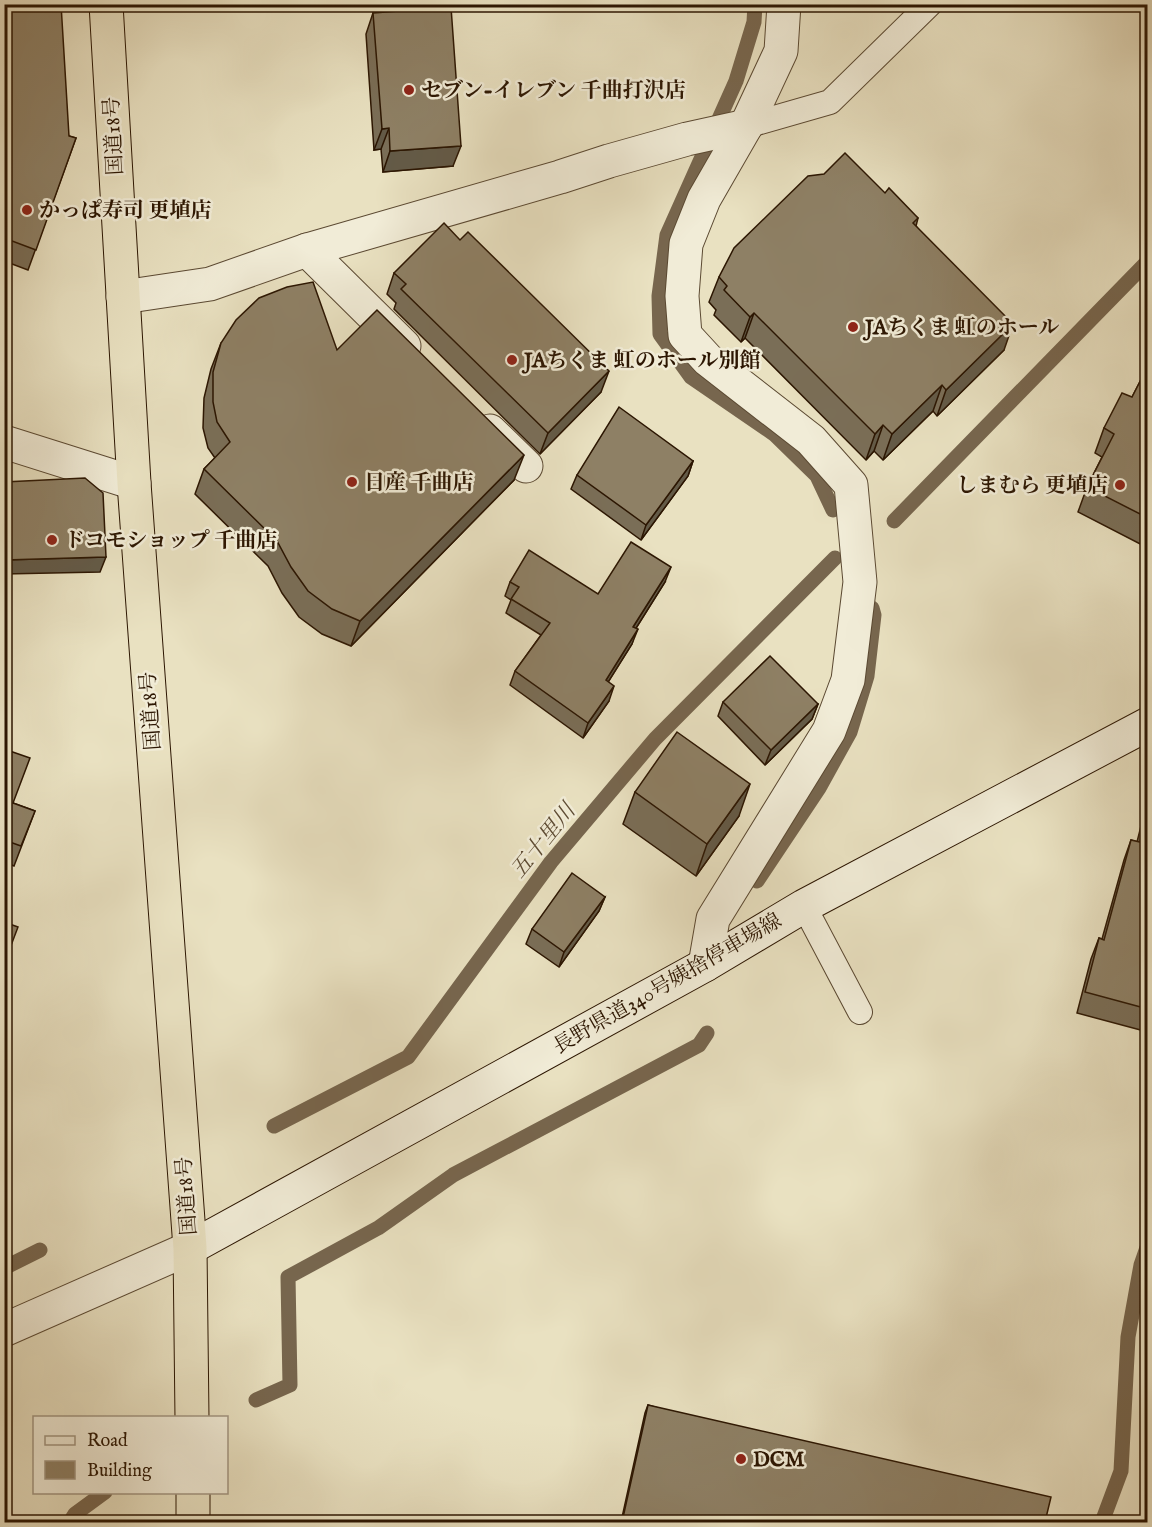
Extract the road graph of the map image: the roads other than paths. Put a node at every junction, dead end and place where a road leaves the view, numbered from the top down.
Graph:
1 (106, 4) edge
2 (784, 4) edge
3 (930, 4) edge
4 (746, 126) junction
5 (307, 250) junction
6 (123, 297) junction
7 (425, 367) edge
8 (467, 408) edge
9 (4, 442) edge
10 (526, 466) dead end
11 (134, 483) junction
12 (1148, 724) edge
13 (804, 906) junction
14 (705, 965) junction
15 (860, 1012) dead end
16 (190, 1248) junction
17 (4, 1330) edge
18 (192, 1416) edge
19 (193, 1494) edge
20 (193, 1522) edge

1 - 6 highway, 国道18号
2 - 4 street
3 - 4 lane
4 - 5 street
4 - 14 street
5 - 6 street
5 - 7 street
6 - 11 highway, 国道18号
8 - 10 street
9 - 11 street
11 - 16 highway, 国道18号
12 - 13 street, 長野県道340号姨捨停車場線
13 - 14 street, 長野県道340号姨捨停車場線
13 - 15 lane
14 - 16 street, 長野県道340号姨捨停車場線
16 - 17 street, 長野県道340号姨捨停車場線
16 - 18 highway, 国道18号
19 - 20 highway

